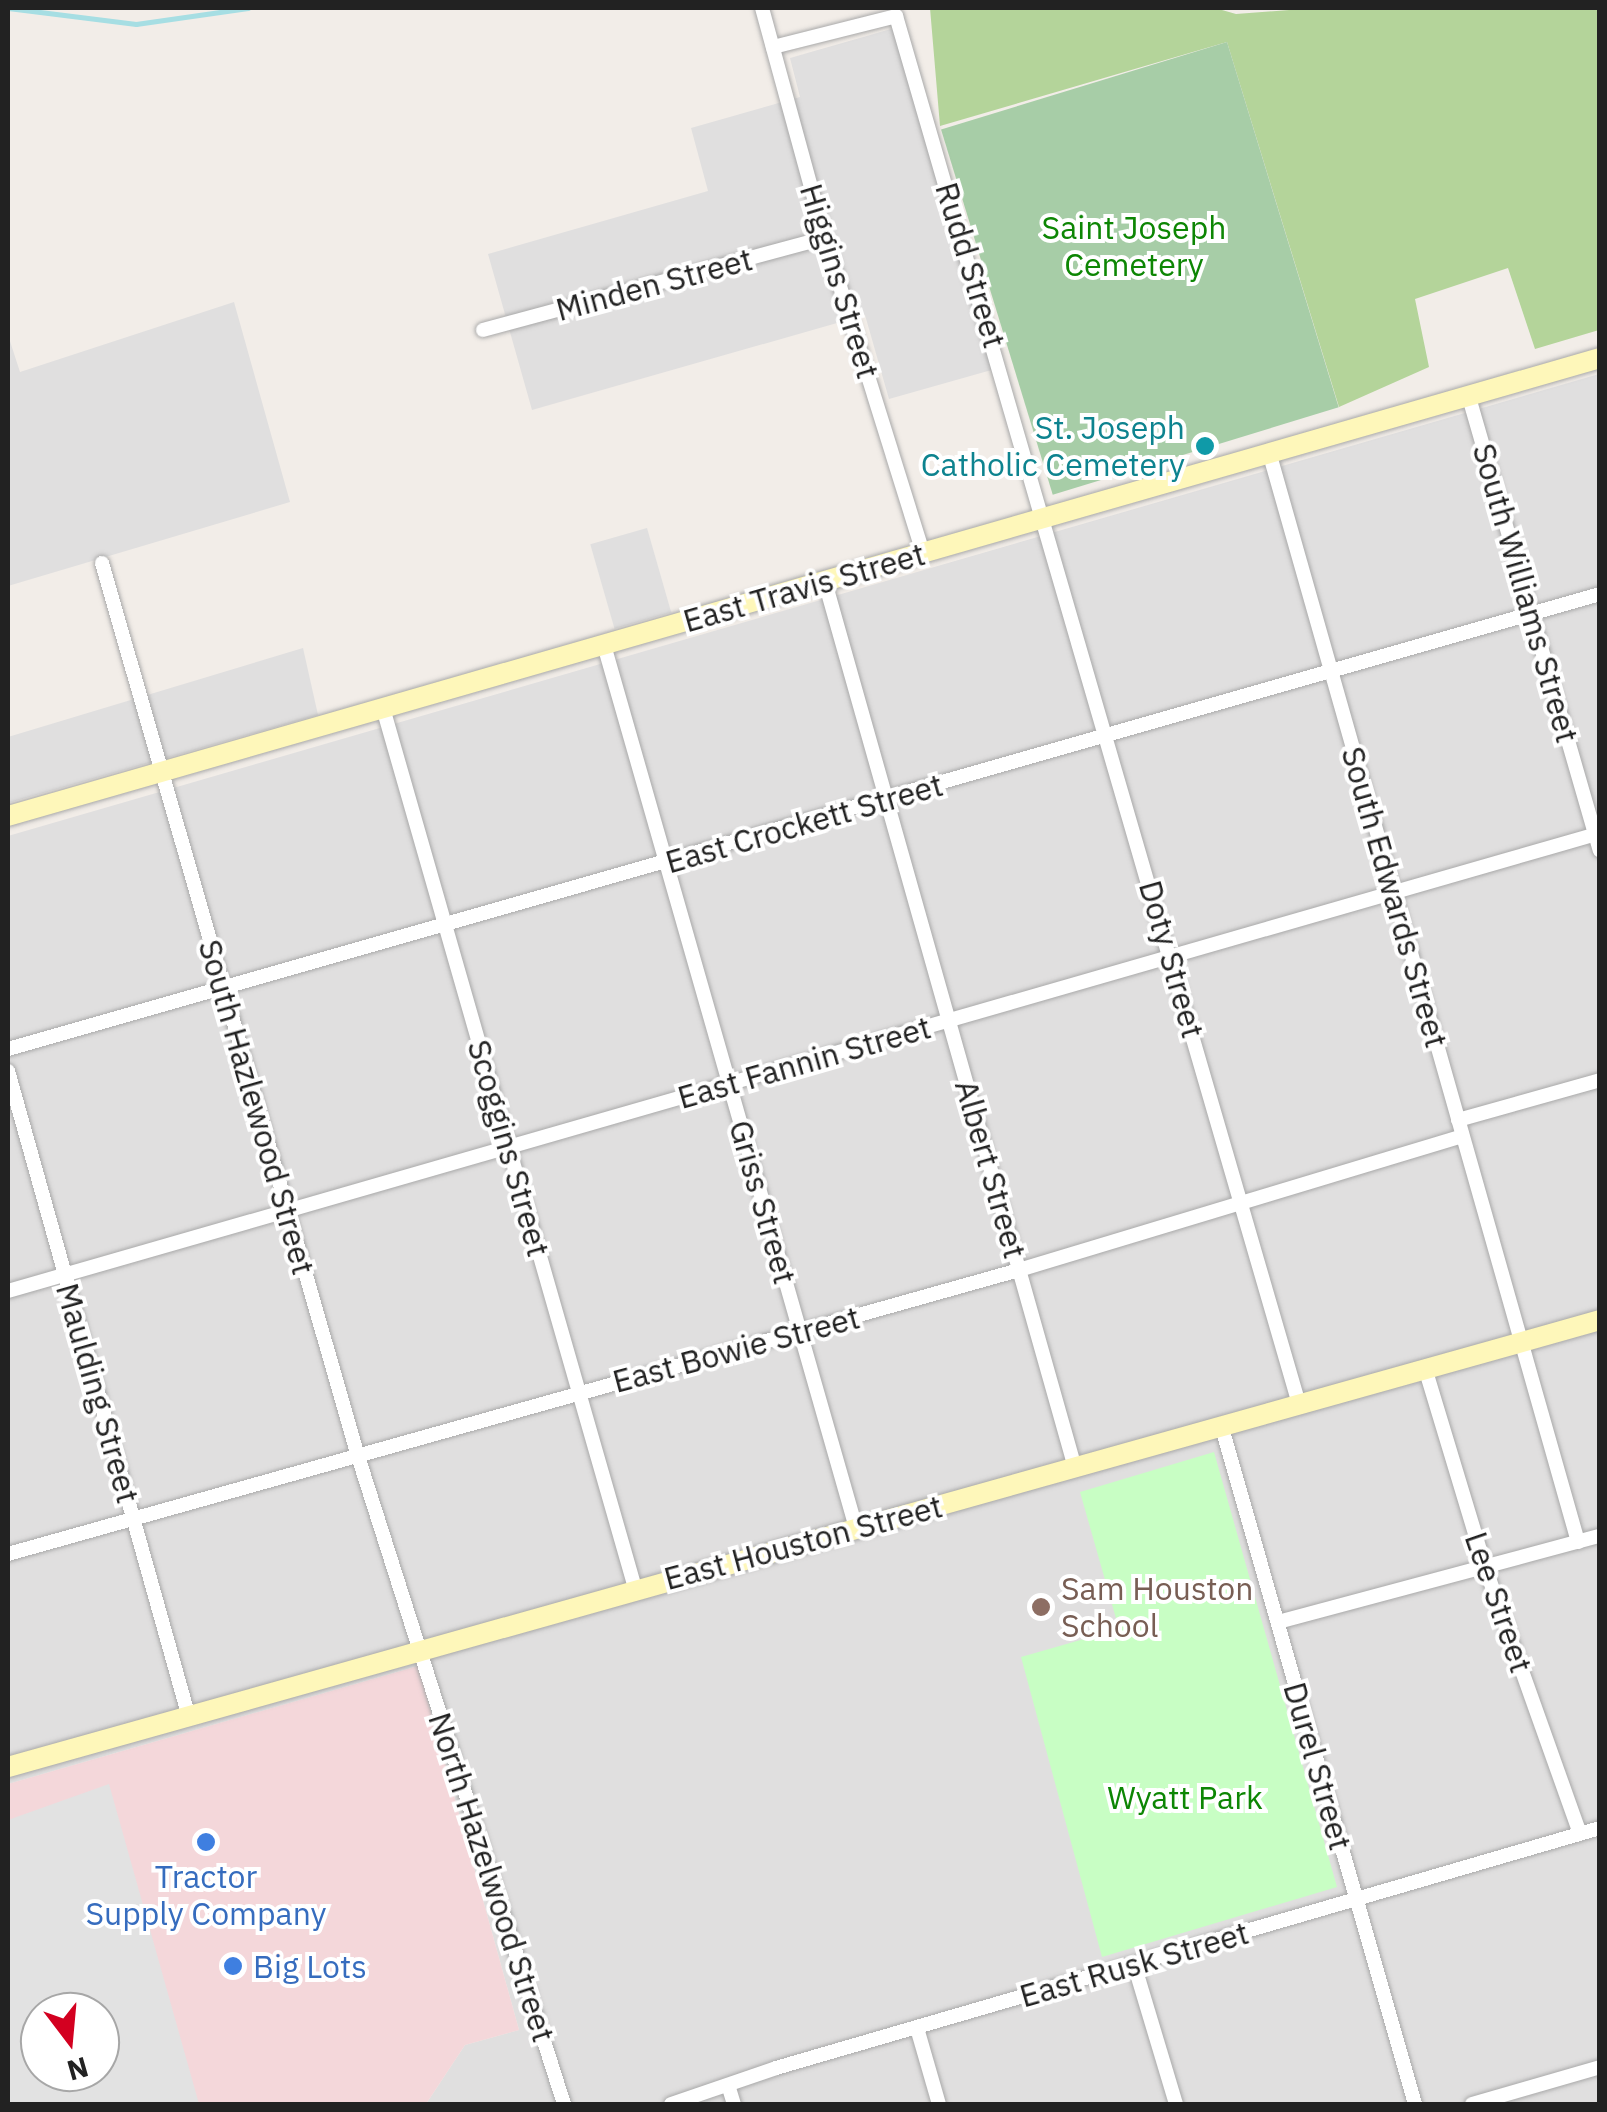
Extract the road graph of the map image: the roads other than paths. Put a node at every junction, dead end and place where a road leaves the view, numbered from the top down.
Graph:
1 (762, 8) edge
2 (773, 47) junction
3 (825, 238) junction
4 (483, 330) dead end
5 (1600, 358) edge
6 (1468, 394) junction
7 (1270, 452) junction
8 (1045, 514) junction
9 (923, 552) junction
10 (102, 563) dead end
11 (825, 582) junction
12 (1600, 594) edge
13 (1532, 613) junction
14 (604, 646) junction
15 (1331, 672) junction
16 (383, 708) junction
17 (1108, 736) junction
18 (162, 772) junction
19 (886, 799) junction
20 (8, 816) edge
21 (1598, 839) edge
22 (666, 862) junction
23 (1394, 892) junction
24 (445, 925) junction
25 (1172, 956) junction
26 (224, 988) junction
27 (949, 1020) junction
28 (8, 1049) edge
29 (8, 1071) edge
30 (1600, 1080) edge
31 (729, 1084) junction
32 (1458, 1120) junction
33 (1462, 1136) junction
34 (509, 1147) junction
35 (1242, 1204) junction
36 (286, 1211) junction
37 (1019, 1270) junction
38 (65, 1275) junction
39 (8, 1291) edge
40 (1600, 1320) edge
41 (800, 1332) junction
42 (1520, 1342) junction
43 (1425, 1368) junction
44 (579, 1392) junction
45 (1299, 1404) junction
46 (1222, 1428) junction
47 (356, 1454) junction
48 (1075, 1468) junction
49 (133, 1517) junction
50 (856, 1528) junction
51 (1600, 1536) edge
52 (1578, 1542) junction
53 (8, 1554) edge
54 (1485, 1566) junction
55 (635, 1588) junction
56 (1278, 1622) junction
57 (421, 1649) junction
58 (188, 1714) junction
59 (8, 1766) edge
60 (1600, 1828) edge
61 (1580, 1834) junction
62 (1355, 1898) junction
63 (1134, 1964) junction
64 (917, 2028) junction
65 (1600, 2067) edge
66 (729, 2088) junction
67 (564, 2104) edge
68 (672, 2104) edge
69 (734, 2104) edge
70 (938, 2104) edge
71 (1176, 2104) edge
72 (1416, 2104) edge
73 (1472, 2104) edge

1 - 2 street, Higgins Street
2 - 3 street, Higgins Street
2 - 8 street, Rudd Street
3 - 4 street, Minden Street
3 - 9 street, Higgins Street
5 - 6 street, East Travis Street
6 - 7 street, East Travis Street
6 - 13 street, South Williams Street
7 - 8 street, East Travis Street
7 - 15 street, South Edwards Street
8 - 9 street, East Travis Street
8 - 17 street, Doty Street
9 - 11 street, East Travis Street
10 - 18 street, South Hazlewood Street
11 - 14 street, East Travis Street
11 - 19 street, Albert Street
12 - 13 street, East Crockett Street
13 - 15 street, East Crockett Street
13 - 21 street, South Williams Street
14 - 16 street, East Travis Street
14 - 22 street, Griss Street
15 - 17 street, East Crockett Street
15 - 23 street, South Edwards Street
16 - 18 street, East Travis Street
16 - 24 street, Scoggins Street
17 - 19 street, East Crockett Street
17 - 25 street, Doty Street
18 - 20 street, East Travis Street
18 - 26 street, South Hazlewood Street
19 - 22 street, East Crockett Street
19 - 27 street, Albert Street
21 - 23 street, East Fannin Street
22 - 24 street, East Crockett Street
22 - 31 street, Griss Street
23 - 25 street, East Fannin Street
23 - 32 street, South Edwards Street
24 - 26 street, East Crockett Street
24 - 34 street, Scoggins Street
25 - 27 street, East Fannin Street
25 - 35 street, Doty Street
26 - 28 street, East Crockett Street
26 - 36 street, South Hazlewood Street
27 - 31 street, East Fannin Street
27 - 37 street, Albert Street
29 - 38 street, Maulding Street
30 - 32 street
31 - 34 street, East Fannin Street
31 - 41 street, Griss Street
32 - 33 street, South Edwards Street
33 - 35 street, East Bowie Street
33 - 42 street, South Edwards Street
34 - 36 street, East Fannin Street
34 - 44 street, Scoggins Street
35 - 37 street, East Bowie Street
35 - 45 street, Doty Street
36 - 38 street, East Fannin Street
36 - 47 street, South Hazlewood Street
37 - 41 street, East Bowie Street
37 - 48 street, Albert Street
38 - 39 street, East Fannin Street
38 - 49 street, Maulding Street
40 - 42 street, East Houston Street
41 - 44 street, East Bowie Street
41 - 50 street, Griss Street
42 - 43 street, East Houston Street
42 - 52 street, South Edwards Street
43 - 45 street, East Houston Street
43 - 54 street, Lee Street
44 - 47 street, East Bowie Street
44 - 55 street, Scoggins Street
45 - 46 street, East Houston Street
46 - 48 street, East Houston Street
46 - 56 street, Durel Street
47 - 49 street, East Bowie Street
47 - 57 street, South Hazlewood Street
48 - 50 street, East Houston Street
49 - 53 street, East Bowie Street
49 - 58 street, Maulding Street
50 - 55 street, East Houston Street
51 - 52 street
52 - 54 street
54 - 56 street
54 - 61 street, Lee Street
55 - 57 street, East Houston Street
56 - 62 street, Durel Street
57 - 58 street, East Houston Street
57 - 67 street, North Hazelwood Street
58 - 59 street, East Houston Street
60 - 61 street, East Rusk Street
61 - 62 street, East Rusk Street
62 - 63 street, East Rusk Street
62 - 72 street, Durel Street
63 - 64 street, East Rusk Street
63 - 71 street
64 - 66 street, East Rusk Street
64 - 70 street
65 - 73 street
66 - 68 street, East Rusk Street
66 - 69 street

